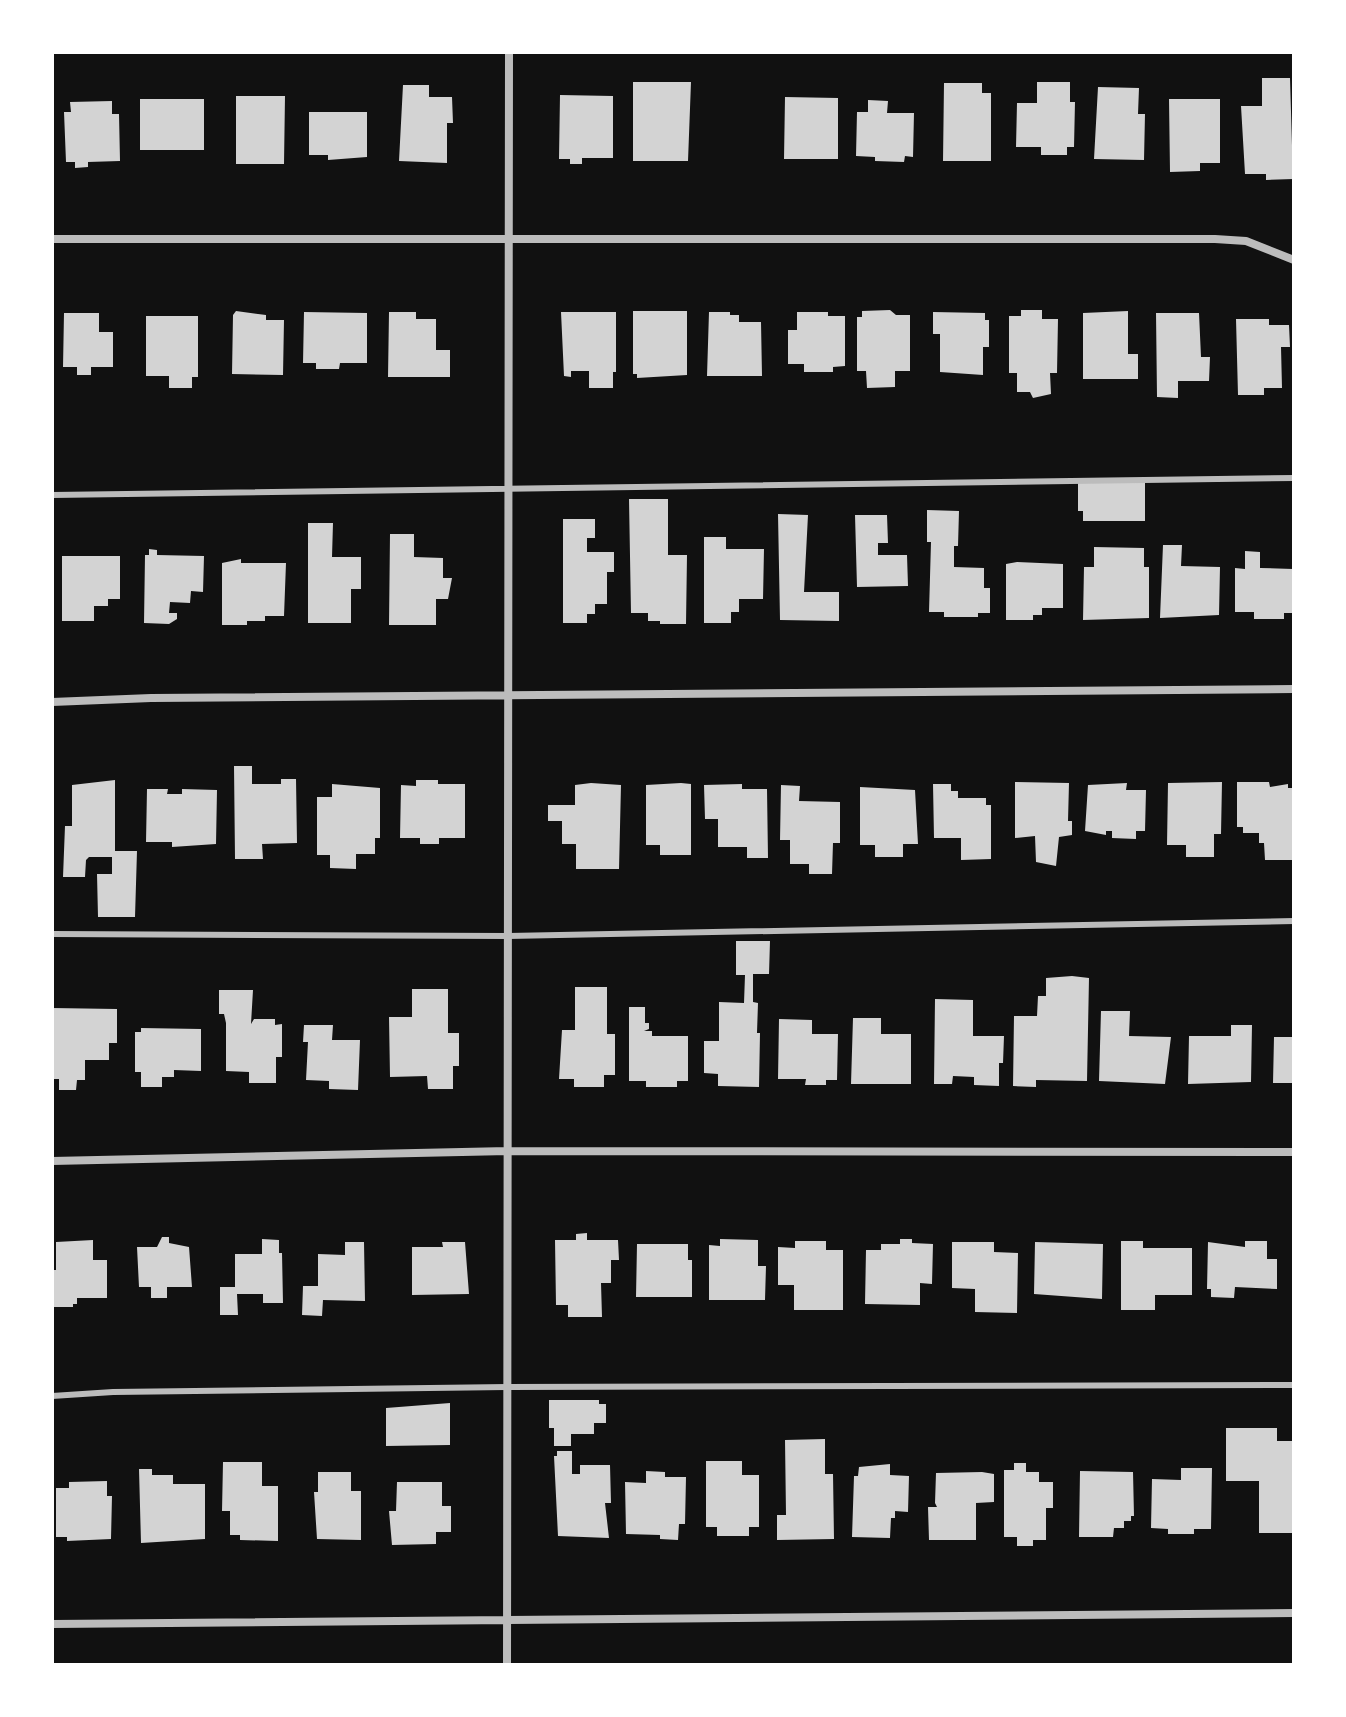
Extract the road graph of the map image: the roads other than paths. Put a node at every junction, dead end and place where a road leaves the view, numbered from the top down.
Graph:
1 (509, 52) edge
2 (509, 237) junction
3 (52, 239) edge
4 (1294, 260) edge
5 (1294, 478) edge
6 (509, 488) junction
7 (52, 495) edge
8 (1294, 689) edge
9 (509, 697) junction
10 (52, 702) edge
11 (1294, 921) edge
12 (52, 934) edge
13 (508, 936) junction
14 (508, 1151) junction
15 (1294, 1152) edge
16 (52, 1161) edge
17 (1294, 1385) edge
18 (507, 1387) junction
19 (52, 1396) edge
20 (1294, 1613) edge
21 (507, 1621) junction
22 (52, 1624) edge
23 (507, 1665) edge

1 - 2 street
2 - 3 street
2 - 4 street
2 - 6 street
5 - 6 lane
6 - 7 lane
6 - 9 street
8 - 9 street
9 - 10 street
9 - 13 street
11 - 13 lane
12 - 13 lane
13 - 14 street
14 - 15 street
14 - 16 street
14 - 18 street
17 - 18 lane
18 - 19 lane
18 - 21 street
20 - 21 street
21 - 22 street
21 - 23 street

